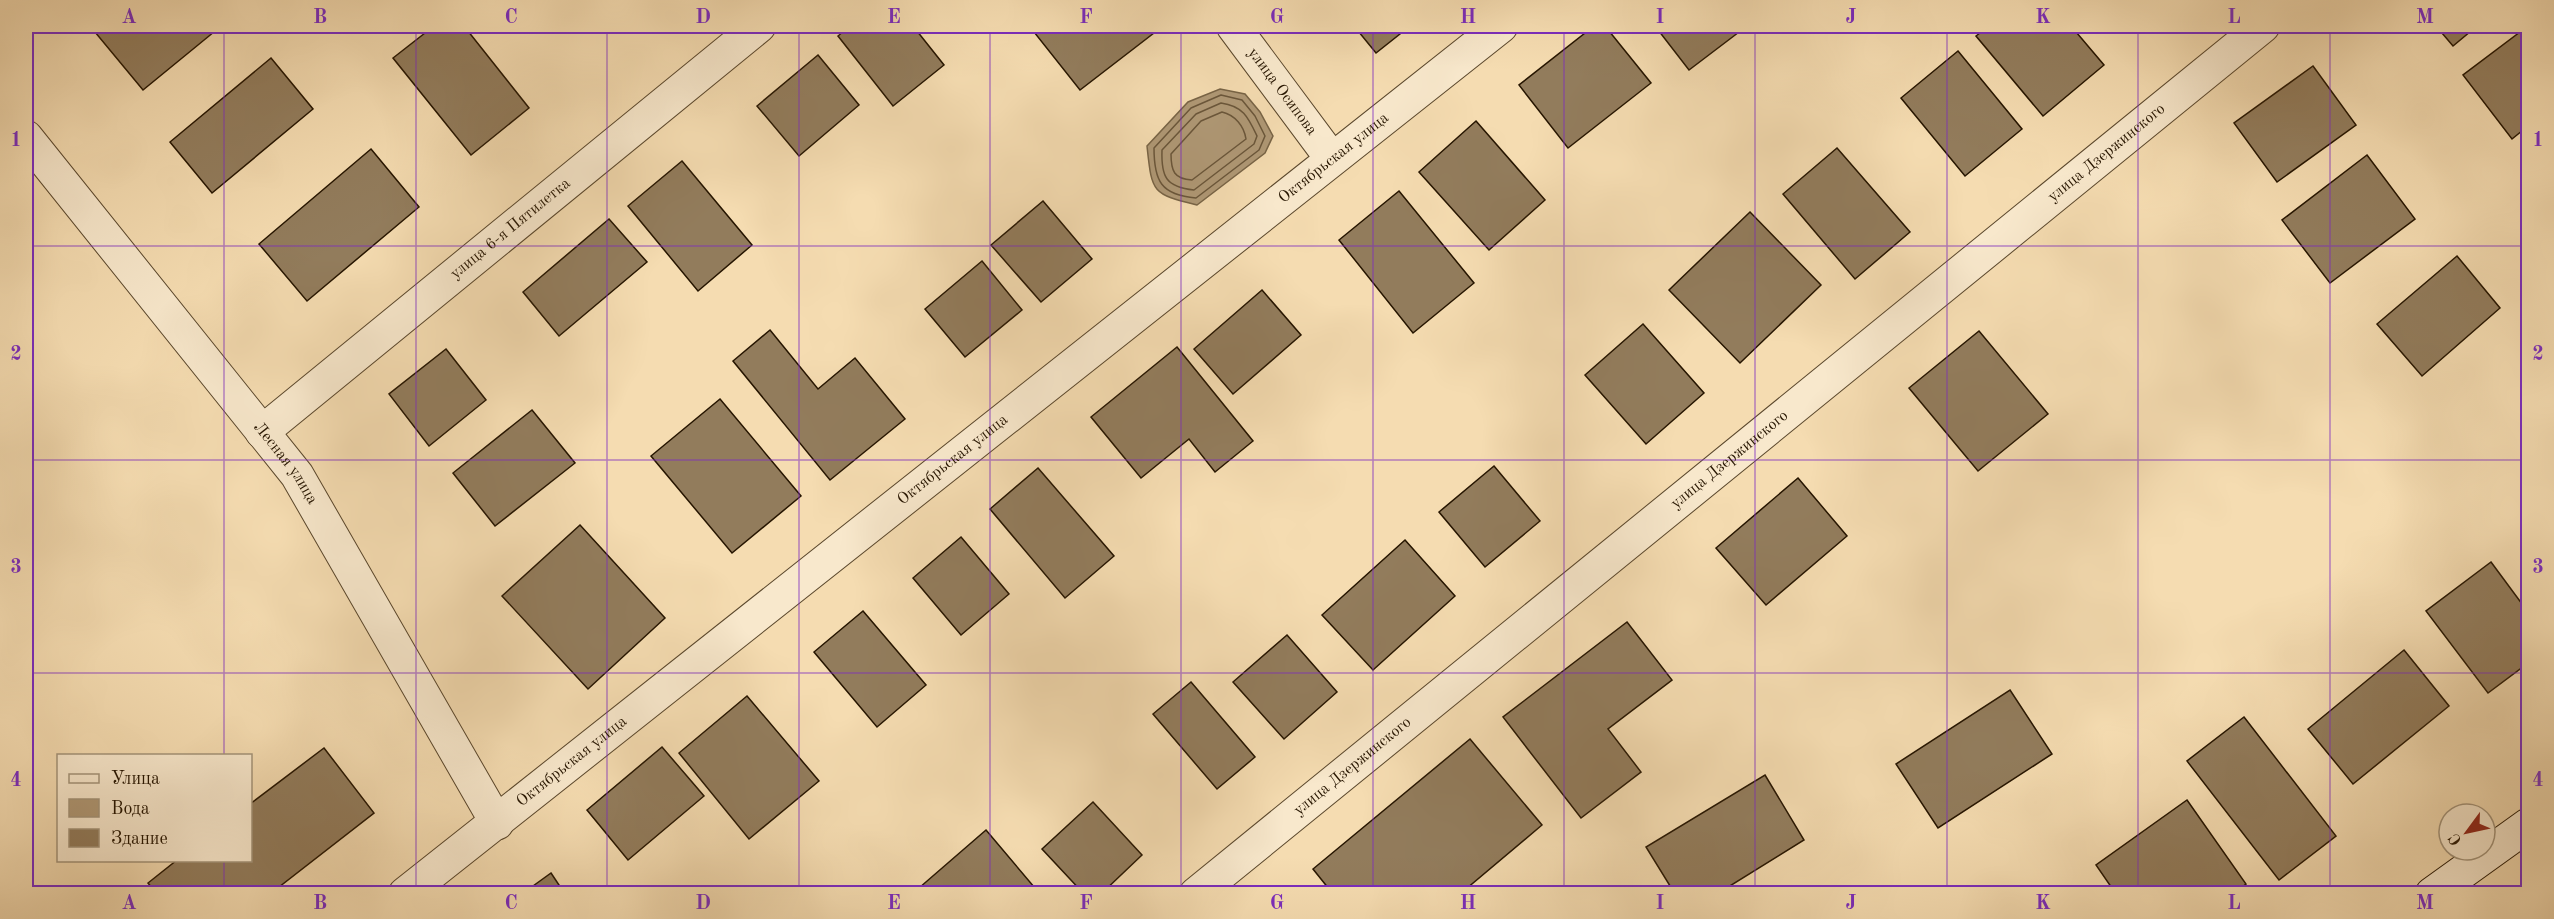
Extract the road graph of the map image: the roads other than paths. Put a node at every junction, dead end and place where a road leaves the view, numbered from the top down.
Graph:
1 (759, 26) edge
2 (1233, 26) edge
3 (1501, 26) edge
4 (2263, 26) edge
5 (26, 137) edge
6 (1332, 159) junction
7 (262, 432) junction
8 (497, 823) junction
9 (2529, 825) edge
10 (405, 894) edge
11 (1196, 894) edge
12 (2432, 894) edge

1 - 7 street, улица 6-я Пятилетка
2 - 6 street, улица Осипова
3 - 6 street, Октябрьская улица
4 - 11 street, улица Дзержинского
5 - 7 street, Лесная улица
6 - 8 street, Октябрьская улица
7 - 8 street, Лесная улица
8 - 10 street, Октябрьская улица
9 - 12 street

